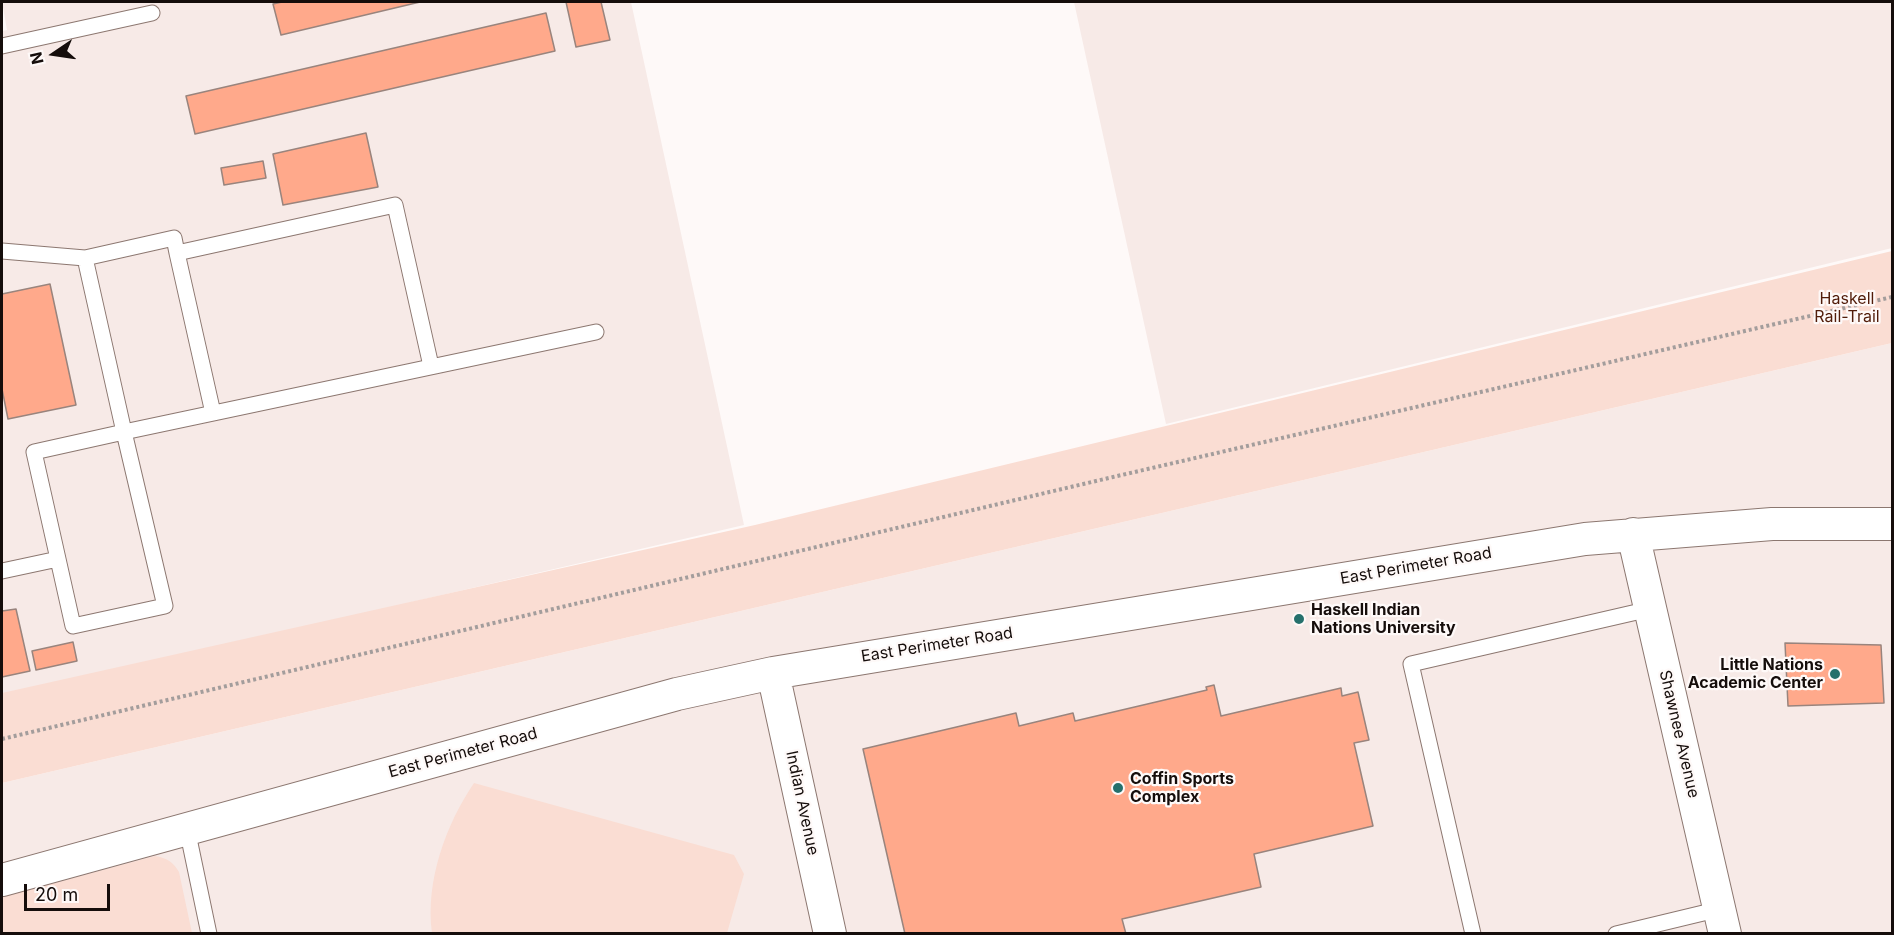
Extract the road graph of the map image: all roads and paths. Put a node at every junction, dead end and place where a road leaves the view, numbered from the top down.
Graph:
1 (152, 13) dead end
2 (2, 46) edge
3 (2, 251) edge
4 (177, 253) junction
5 (85, 258) junction
6 (1893, 297) edge
7 (596, 332) dead end
8 (431, 366) junction
9 (213, 413) junction
10 (124, 432) junction
11 (1893, 524) edge
12 (1632, 534) junction
13 (58, 559) junction
14 (2, 571) edge
15 (1650, 609) junction
16 (773, 673) junction
17 (2, 739) edge
18 (187, 829) junction
19 (2, 880) edge
20 (1723, 921) edge
21 (209, 933) edge
22 (830, 933) edge
23 (1473, 933) edge
24 (1616, 933) edge

1 - 2 lane
3 - 5 lane
4 - 5 lane
4 - 8 lane
4 - 9 lane
5 - 10 lane
6 - 17 path
7 - 8 lane
8 - 9 lane
9 - 10 lane
10 - 13 lane
10 - 13 lane
11 - 12 street, East Perimeter Road
12 - 15 street, Shawnee Avenue
12 - 16 street, East Perimeter Road
13 - 14 lane
15 - 20 street, Shawnee Avenue
15 - 23 lane
16 - 18 street, East Perimeter Road
16 - 22 street, Indian Avenue
18 - 19 street, East Perimeter Road
18 - 21 lane
20 - 24 lane

